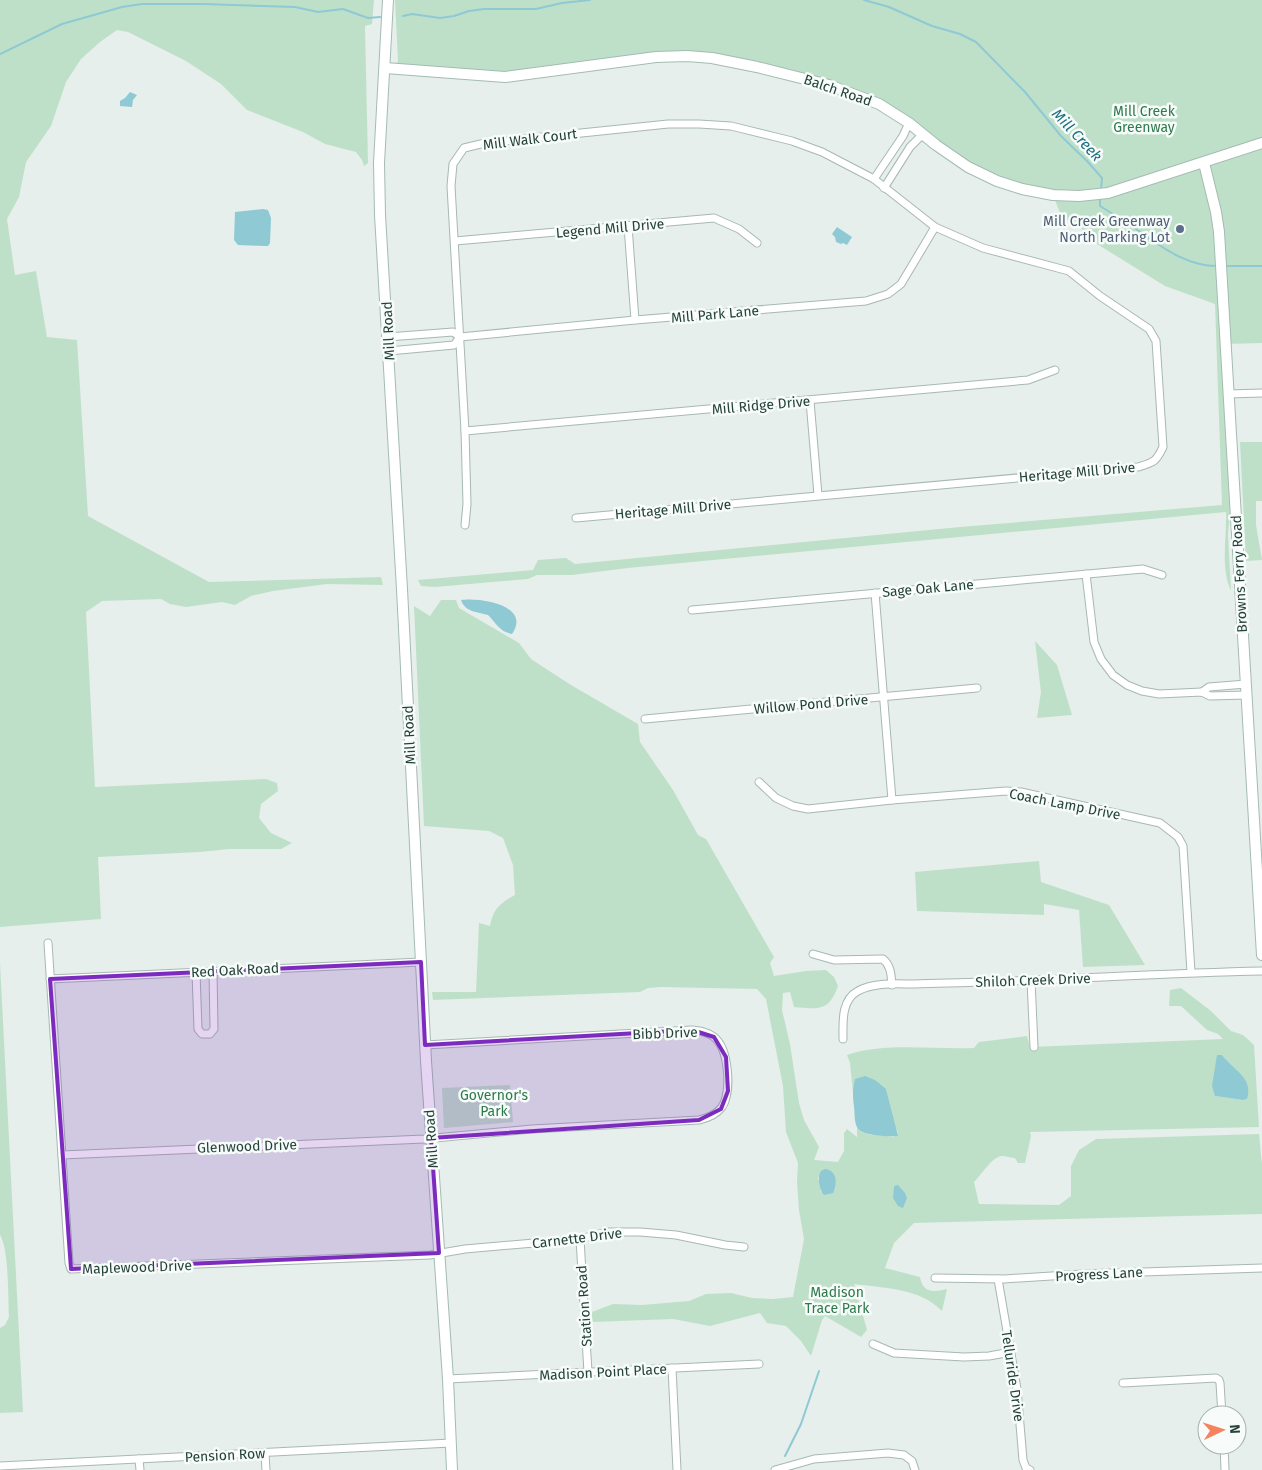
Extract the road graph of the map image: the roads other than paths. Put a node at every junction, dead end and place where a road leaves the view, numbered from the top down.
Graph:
1 (388, 0) edge
2 (385, 68) junction
3 (909, 123) junction
4 (923, 134) junction
5 (1262, 143) edge
6 (822, 152) joint
7 (1230, 154) junction
8 (1204, 163) junction
9 (1182, 170) junction
10 (874, 179) junction
11 (884, 188) junction
12 (1211, 194) junction
13 (628, 226) junction
14 (935, 227) junction
15 (455, 241) junction
16 (757, 243) dead end
17 (635, 320) junction
18 (388, 337) junction
19 (460, 337) junction
20 (389, 351) junction
21 (1055, 370) dead end
22 (1262, 393) edge
23 (1228, 394) junction
24 (810, 401) junction
25 (465, 431) junction
26 (818, 495) junction
27 (576, 518) dead end
28 (465, 525) dead end
29 (1086, 574) junction
30 (1162, 575) dead end
31 (875, 593) junction
32 (692, 610) dead end
33 (1246, 684) junction
34 (977, 688) dead end
35 (1202, 692) junction
36 (1246, 695) junction
37 (883, 697) junction
38 (645, 719) dead end
39 (759, 782) dead end
40 (892, 800) junction
41 (1260, 901) edge
42 (48, 943) dead end
43 (813, 954) dead end
44 (1262, 955) edge
45 (420, 962) junction
46 (213, 971) junction
47 (1262, 971) edge
48 (196, 972) junction
49 (1191, 972) junction
50 (50, 979) junction
51 (1031, 980) junction
52 (892, 984) junction
53 (843, 1039) dead end
54 (425, 1045) junction
55 (1034, 1047) dead end
56 (431, 1138) junction
57 (62, 1155) junction
58 (580, 1239) junction
59 (744, 1247) dead end
60 (439, 1253) junction
61 (1262, 1268) edge
62 (935, 1278) dead end
63 (998, 1279) junction
64 (873, 1344) dead end
65 (1011, 1352) junction
66 (759, 1364) dead end
67 (672, 1368) junction
68 (588, 1372) junction
69 (448, 1379) junction
70 (1123, 1383) dead end
71 (1221, 1405) edge
72 (451, 1443) junction
73 (264, 1453) junction
74 (1224, 1455) edge
75 (139, 1459) junction
76 (0, 1466) edge
77 (46, 1467) edge
78 (13, 1468) edge
79 (140, 1470) edge
80 (266, 1470) edge
81 (452, 1470) edge
82 (677, 1470) edge
83 (774, 1470) edge
84 (914, 1470) edge
85 (1030, 1470) edge
86 (1225, 1470) edge

1 - 2 street, Mill Road
2 - 3 street, Balch Road
2 - 18 street, Mill Road
3 - 4 street, Balch Road
3 - 10 street
4 - 9 street, Balch Road
4 - 11 street
5 - 7 street, Balch Road
6 - 10 street, Heritage Mill Drive
6 - 15 street, Mill Walk Court
7 - 8 street, Balch Road
7 - 12 street, Browns Ferry Road
8 - 9 street, Balch Road
8 - 12 street, Browns Ferry Road
9 - 12 street, Browns Ferry Road
10 - 11 street, Heritage Mill Drive
11 - 14 street, Heritage Mill Drive
12 - 23 street, Browns Ferry Road
13 - 15 street, Legend Mill Drive
13 - 16 street, Legend Mill Drive
13 - 17 street
14 - 17 street, Mill Park Lane
14 - 26 street, Heritage Mill Drive
15 - 19 street, Mill Walk Court
17 - 19 street, Mill Park Lane
18 - 19 street, Mill Park Lane
18 - 20 street, Mill Road
19 - 20 street, Mill Park Lane
19 - 25 street, Mill Walk Court
20 - 45 street, Mill Road
21 - 24 street, Mill Ridge Drive
22 - 23 street
23 - 33 street, Browns Ferry Road
24 - 25 street, Mill Ridge Drive
24 - 26 street
25 - 28 street, Mill Walk Court
26 - 27 street, Heritage Mill Drive
29 - 30 street, Sage Oak Lane
29 - 31 street, Sage Oak Lane
29 - 35 street
31 - 32 street, Sage Oak Lane
31 - 37 street
33 - 35 street
33 - 36 street, Browns Ferry Road
34 - 37 street, Willow Pond Drive
35 - 36 street
36 - 41 street, Browns Ferry Road
37 - 38 street, Willow Pond Drive
37 - 40 street
39 - 40 street, Coach Lamp Drive
40 - 49 street, Coach Lamp Drive
41 - 44 street, Browns Ferry Road
42 - 50 street, Maplewood Drive
43 - 52 street
45 - 46 street, Red Oak Road
45 - 54 street, Mill Road
46 - 48 street, Red Oak Road
46 - 48 street
47 - 49 street, Shiloh Creek Drive
48 - 50 street, Red Oak Road
49 - 51 street, Shiloh Creek Drive
50 - 57 street, Maplewood Drive
51 - 52 street, Shiloh Creek Drive
51 - 55 street
52 - 53 street, Shiloh Creek Drive
54 - 56 street, Mill Road
54 - 56 street, Bibb Drive
56 - 57 street, Glenwood Drive
56 - 60 street, Mill Road
57 - 60 street, Maplewood Drive
58 - 59 street, Carnette Drive
58 - 60 street, Carnette Drive
58 - 68 street, Station Road
60 - 69 street, Mill Road
61 - 63 street, Progress Lane
62 - 63 street, Progress Lane
63 - 65 street, Telluride Drive
64 - 65 street
65 - 85 street, Telluride Drive
66 - 67 street, Madison Point Place
67 - 68 street, Madison Point Place
67 - 82 street
68 - 69 street, Madison Point Place
69 - 72 street, Mill Road
70 - 71 street
72 - 73 street, Pension Row
72 - 81 street, Mill Road
73 - 75 street, Pension Row
73 - 80 street
74 - 86 street
75 - 77 street, Pension Row
75 - 79 street
76 - 78 street, Pension Row
77 - 78 street, Pension Row
83 - 84 street

